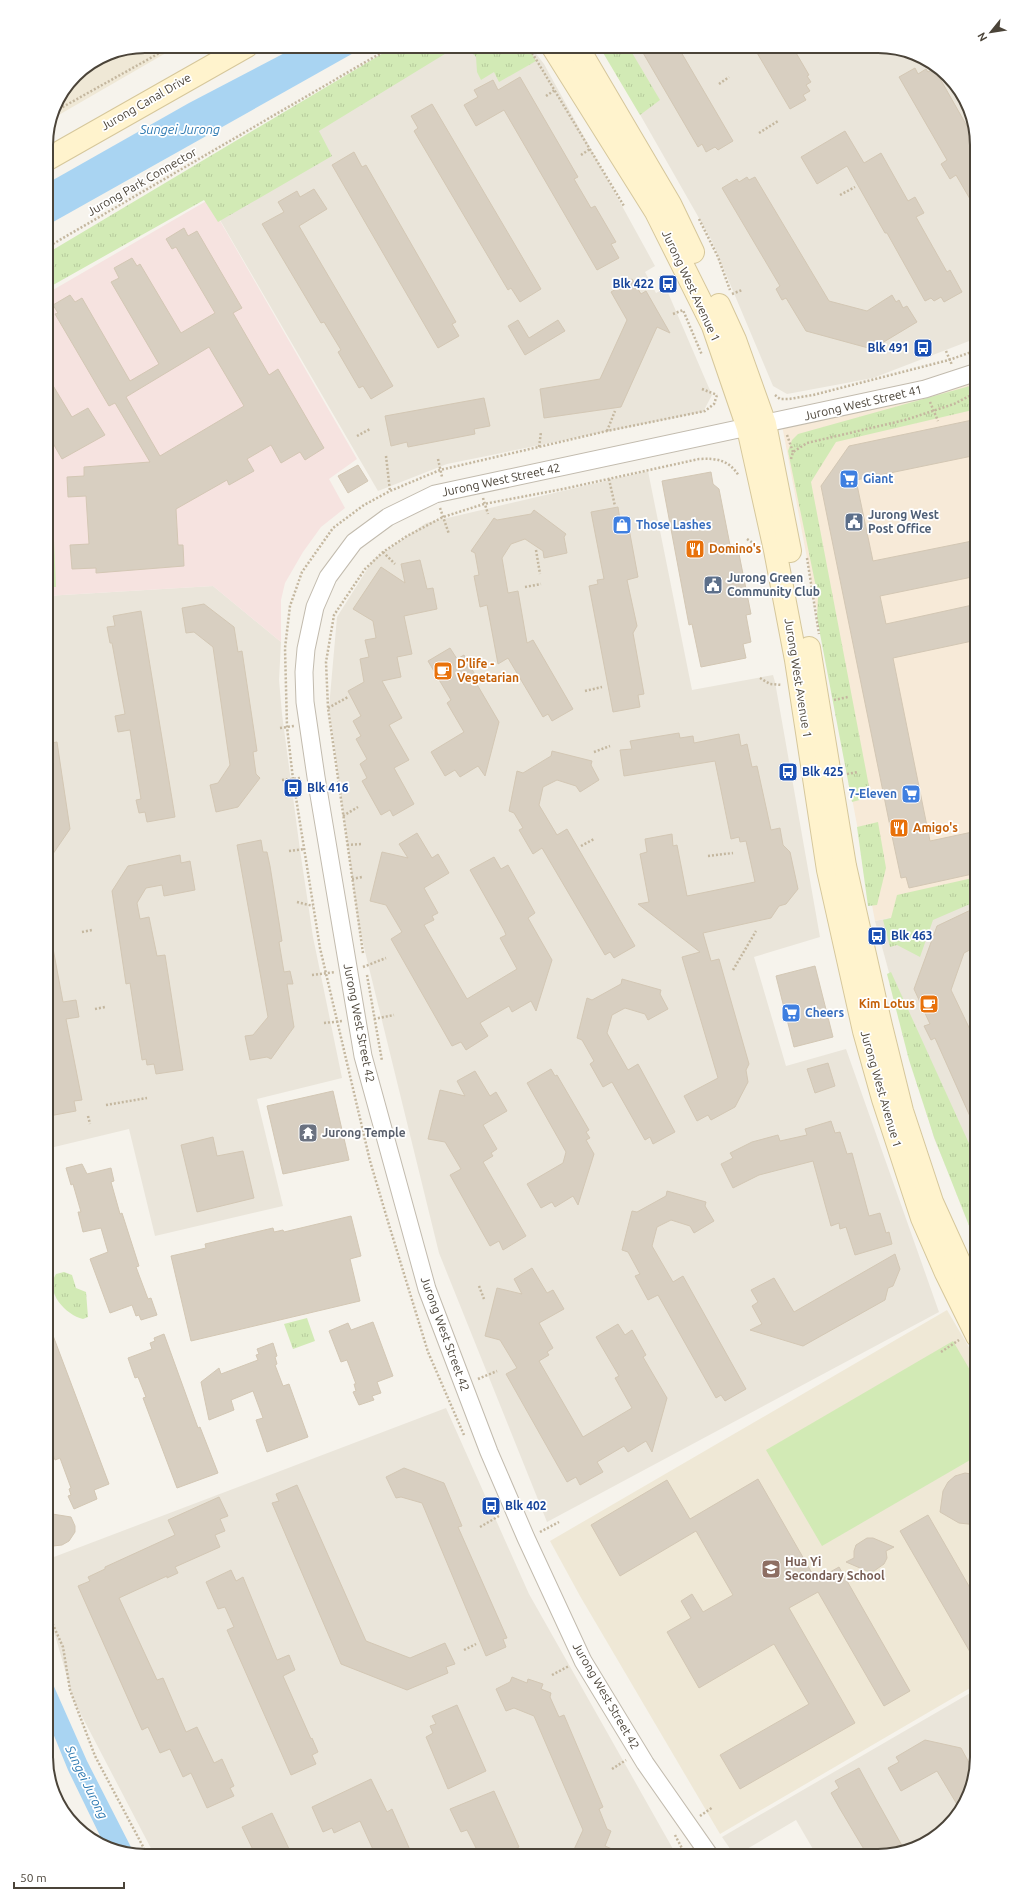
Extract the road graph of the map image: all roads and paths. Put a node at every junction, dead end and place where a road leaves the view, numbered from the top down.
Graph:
1 (159, 53) edge
2 (204, 53) edge
3 (235, 53) edge
4 (381, 53) edge
5 (532, 53) edge
6 (556, 53) edge
7 (581, 53) edge
8 (729, 77) dead end
9 (718, 84) dead end
10 (555, 90) junction
11 (546, 96) dead end
12 (61, 108) edge
13 (778, 121) dead end
14 (759, 132) dead end
15 (53, 140) edge
16 (590, 150) junction
17 (581, 155) dead end
18 (53, 156) edge
19 (855, 188) dead end
20 (840, 195) dead end
21 (624, 206) dead end
22 (53, 244) edge
23 (742, 290) dead end
24 (731, 295) dead end
25 (673, 314) dead end
26 (970, 352) edge
27 (704, 359) dead end
28 (970, 374) edge
29 (702, 389) dead end
30 (716, 391) dead end
31 (717, 395) junction
32 (776, 396) dead end
33 (970, 396) edge
34 (615, 411) dead end
35 (756, 426) junction
36 (370, 429) dead end
37 (607, 431) junction
38 (541, 432) dead end
39 (357, 436) dead end
40 (539, 448) junction
41 (386, 456) dead end
42 (438, 459) dead end
43 (791, 460) dead end
44 (734, 468) dead end
45 (440, 470) junction
46 (609, 478) junction
47 (390, 491) junction
48 (445, 491) junction
49 (615, 506) dead end
50 (445, 522) dead end
51 (449, 534) dead end
52 (747, 539) dead end
53 (757, 545) dead end
54 (536, 550) dead end
55 (383, 552) junction
56 (395, 564) dead end
57 (540, 574) dead end
58 (542, 584) dead end
59 (525, 587) dead end
60 (760, 678) dead end
61 (786, 685) dead end
62 (602, 687) dead end
63 (585, 691) dead end
64 (348, 697) dead end
65 (848, 697) dead end
66 (830, 702) dead end
67 (328, 708) junction
68 (610, 746) dead end
69 (594, 752) dead end
70 (858, 772) dead end
71 (843, 775) dead end
72 (358, 806) dead end
73 (343, 816) junction
74 (594, 839) dead end
75 (362, 844) dead end
76 (347, 845) junction
77 (581, 846) dead end
78 (304, 849) junction
79 (289, 851) dead end
80 (733, 853) dead end
81 (708, 856) dead end
82 (362, 876) dead end
83 (352, 879) junction
84 (297, 902) dead end
85 (313, 906) junction
86 (92, 930) dead end
87 (756, 931) dead end
88 (82, 932) dead end
89 (733, 970) dead end
90 (105, 1007) dead end
91 (95, 1009) dead end
92 (383, 1067) dead end
93 (147, 1098) dead end
94 (106, 1105) dead end
95 (88, 1116) dead end
96 (90, 1124) dead end
97 (479, 1286) dead end
98 (970, 1286) edge
99 (484, 1299) dead end
100 (968, 1338) edge
101 (941, 1352) dead end
102 (497, 1371) dead end
103 (475, 1372) dead end
104 (478, 1379) junction
105 (480, 1385) dead end
106 (466, 1440) dead end
107 (496, 1509) dead end
108 (499, 1516) junction
109 (502, 1522) dead end
110 (559, 1522) dead end
111 (480, 1527) dead end
112 (541, 1539) dead end
113 (53, 1625) edge
114 (476, 1644) dead end
115 (464, 1650) dead end
116 (574, 1671) dead end
117 (552, 1675) dead end
118 (623, 1754) dead end
119 (630, 1766) dead end
120 (674, 1834) dead end
121 (144, 1849) edge
122 (682, 1849) edge
123 (705, 1849) edge

1 - 12 path
2 - 15 street, Jurong Canal Drive
3 - 18 street, Jurong Canal Drive
4 - 22 path, Jurong Park Connector
5 - 10 path
6 - 35 street, Jurong West Avenue 1
7 - 35 street, Jurong West Avenue 1
8 - 9 path
10 - 11 path
10 - 16 path
13 - 14 path
16 - 17 path
16 - 21 path
19 - 20 path
23 - 24 path
25 - 27 path
26 - 32 path
28 - 35 street, Jurong West Street 41
29 - 31 path
30 - 31 path
31 - 37 path
33 - 43 path
34 - 37 path
35 - 48 street, Jurong West Street 42
35 - 98 street, Jurong West Avenue 1
35 - 100 street, Jurong West Avenue 1
36 - 39 path
37 - 40 path
38 - 40 path
40 - 45 path
41 - 47 path
42 - 45 path
44 - 46 path
45 - 47 path
45 - 48 path
46 - 49 path
46 - 55 path
47 - 78 path
48 - 123 street, Jurong West Street 42
50 - 51 path
52 - 53 path
54 - 57 path
55 - 56 path
55 - 67 path
58 - 59 path
60 - 61 path
62 - 63 path
64 - 67 path
65 - 66 path
67 - 73 path
68 - 69 path
70 - 71 path
72 - 73 path
73 - 76 path
74 - 77 path
75 - 76 path
76 - 83 path
78 - 79 path
78 - 85 path
80 - 81 path
82 - 83 path
83 - 92 path
84 - 85 path
85 - 106 path
86 - 88 path
87 - 89 path
90 - 91 path
93 - 94 path
95 - 96 path
97 - 99 path
100 - 101 path
102 - 104 path
103 - 104 path
104 - 105 path
107 - 108 path
108 - 109 path
108 - 111 path
110 - 112 path
113 - 121 path
114 - 115 path
116 - 117 path
118 - 119 path
120 - 122 path

